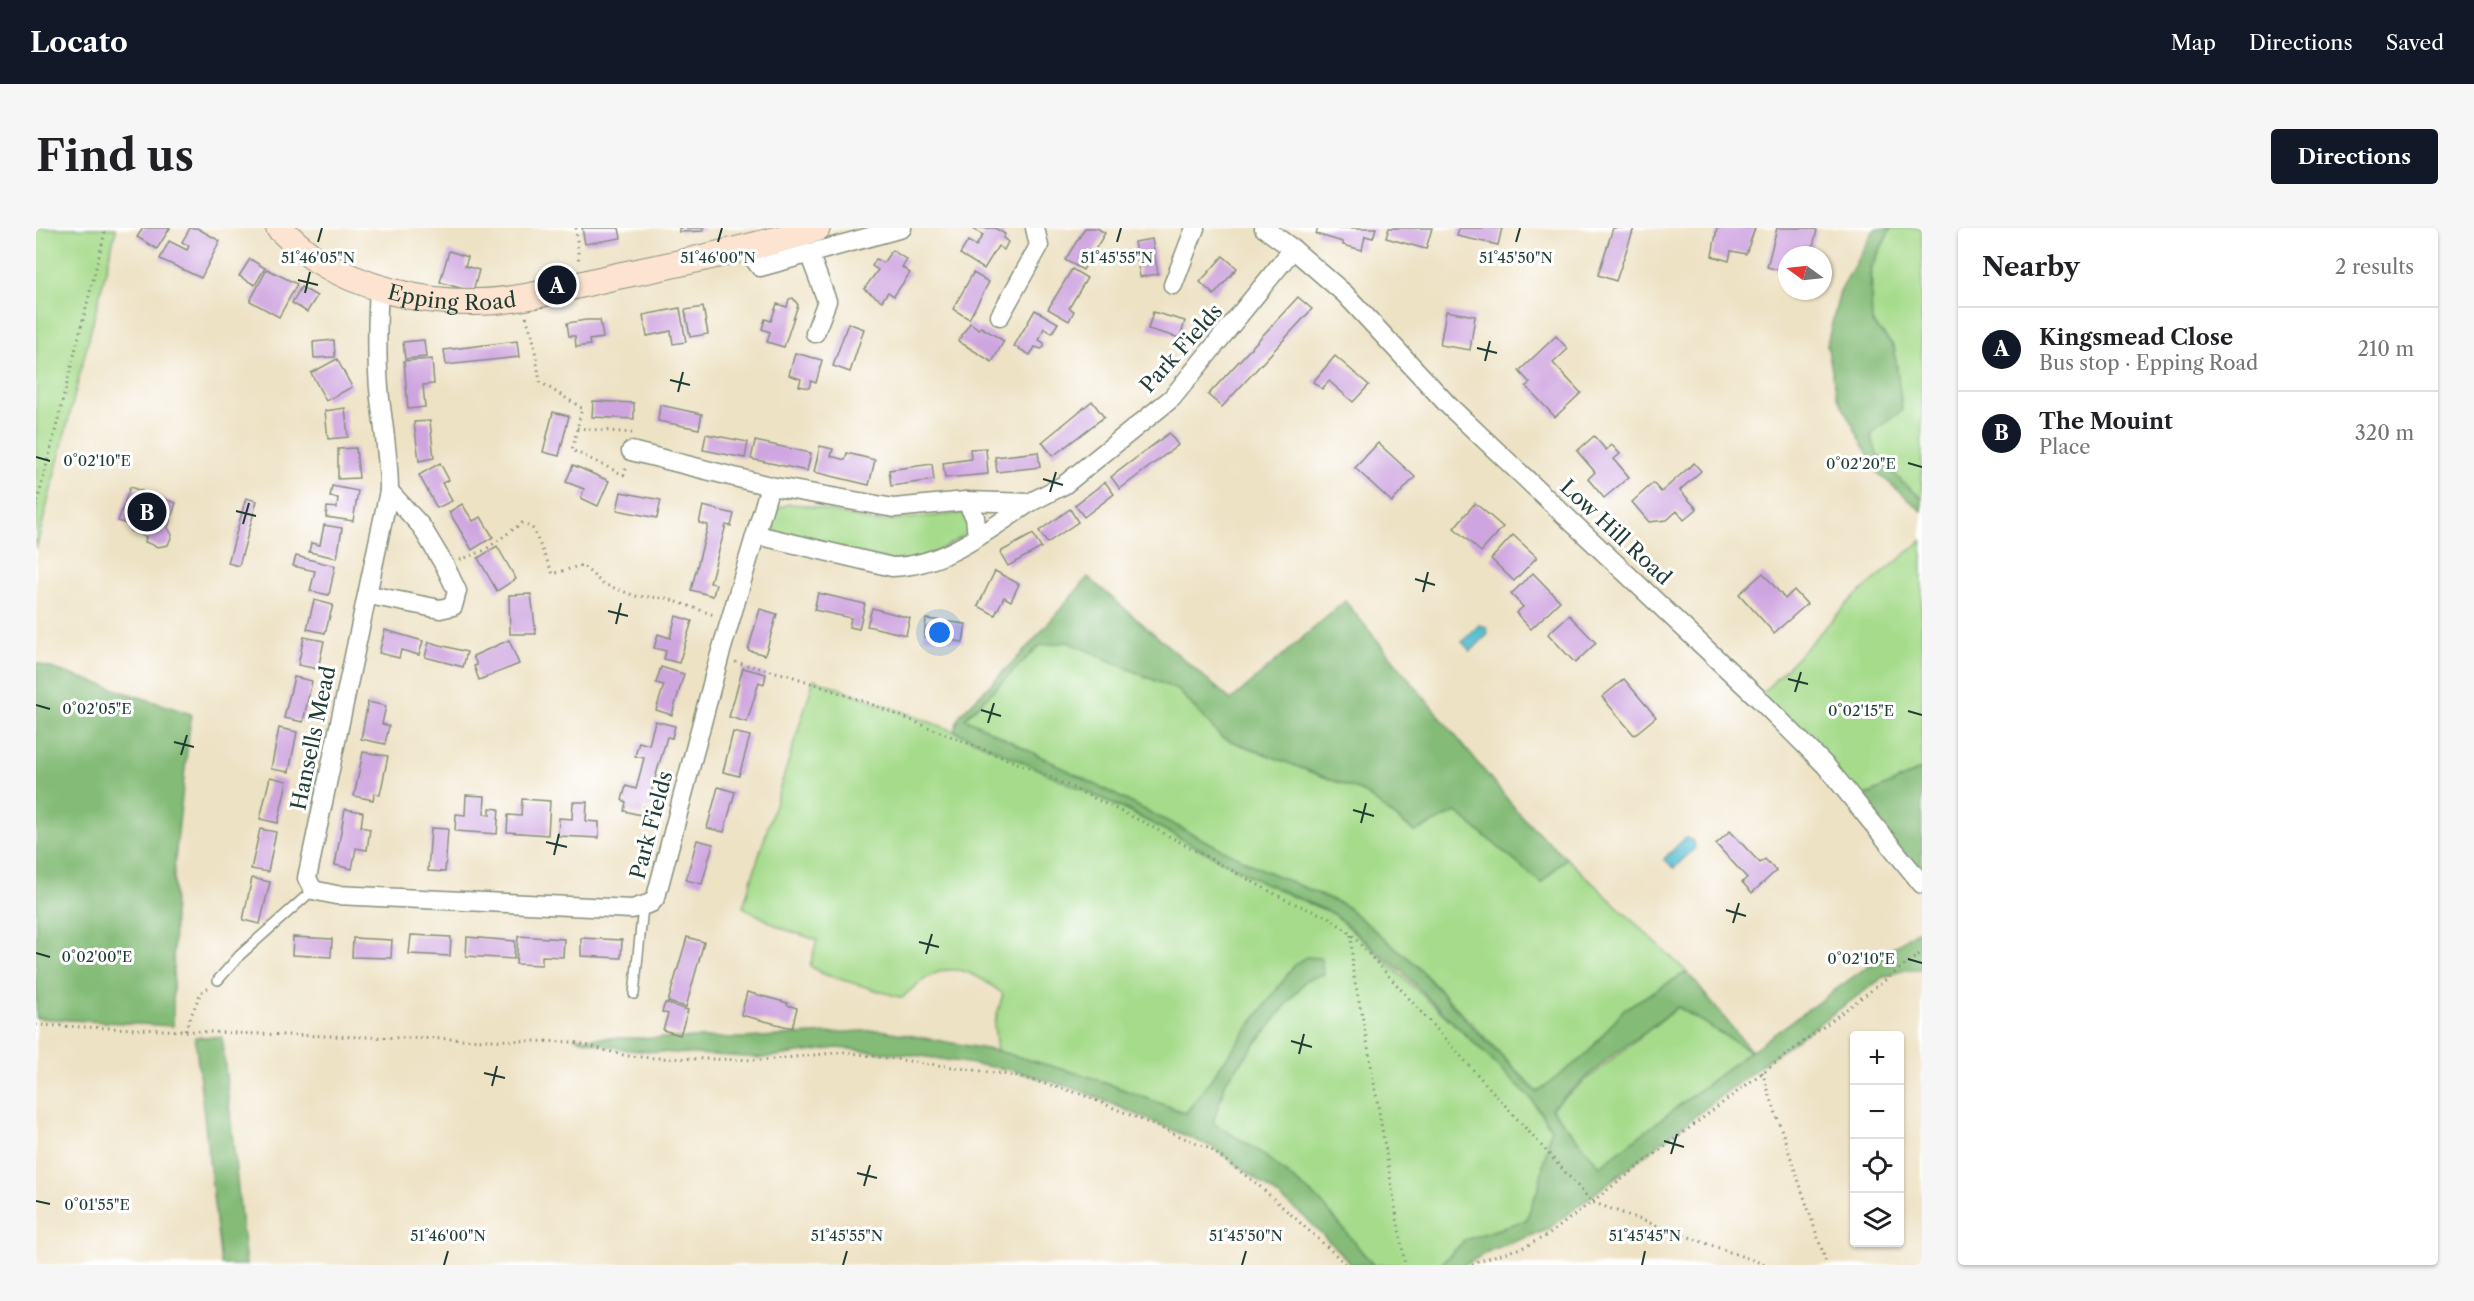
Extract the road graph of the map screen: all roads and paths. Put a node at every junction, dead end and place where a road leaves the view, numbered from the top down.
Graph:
1 (106, 228) edge
2 (279, 228) edge
3 (576, 228) edge
4 (817, 228) edge
5 (902, 228) edge
6 (1035, 228) edge
7 (1195, 228) edge
8 (1274, 231) edge
9 (746, 248) junction
10 (1293, 249) junction
11 (809, 253) junction
12 (580, 284) junction
13 (1173, 285) dead end
14 (379, 287) junction
15 (519, 297) junction
16 (1000, 316) dead end
17 (815, 333) dead end
18 (578, 428) junction
19 (631, 451) junction
20 (770, 486) junction
21 (389, 491) junction
22 (966, 501) junction
23 (1029, 503) junction
24 (36, 507) edge
25 (757, 535) junction
26 (977, 537) junction
27 (445, 566) junction
28 (369, 595) junction
29 (729, 621) junction
30 (719, 658) junction
31 (1922, 884) edge
32 (313, 890) junction
33 (643, 907) junction
34 (1351, 934) junction
35 (1922, 952) edge
36 (218, 980) joint
37 (634, 994) dead end
38 (36, 1025) edge
39 (185, 1030) junction
40 (1762, 1072) junction
41 (1592, 1202) junction
42 (1347, 1265) edge
43 (1405, 1265) edge
44 (1472, 1265) edge
45 (1766, 1265) edge
46 (1827, 1265) edge

1 - 24 path
2 - 14 main road, Epping Road
3 - 12 path
4 - 9 main road, Epping Road
5 - 11 street
6 - 16 street
7 - 13 street
8 - 10 street, Low Hill Road
9 - 11 street
9 - 12 main road, Epping Road
10 - 23 street, Park Fields
10 - 31 street, Low Hill Road
11 - 17 street
12 - 15 main road, Epping Road
14 - 15 main road, Epping Road
14 - 21 street, Hansells Mead
15 - 18 path
18 - 19 path
18 - 19 path
19 - 20 street, Park Fields
20 - 22 street, Park Fields
20 - 25 street, Park Fields
21 - 27 street
21 - 28 street, Hansells Mead
22 - 23 street, Park Fields
22 - 26 street
23 - 26 street, Park Fields
25 - 26 street, Park Fields
25 - 29 street, Park Fields
27 - 28 street
27 - 29 path
28 - 32 street, Hansells Mead
29 - 30 street, Park Fields
30 - 33 street, Park Fields
30 - 34 path
32 - 33 street, Park Fields
32 - 36 lane
33 - 37 lane
34 - 41 path
34 - 43 path
35 - 40 path
36 - 39 path
38 - 39 path
39 - 42 path
40 - 41 path
40 - 46 path
41 - 44 path
41 - 45 path

